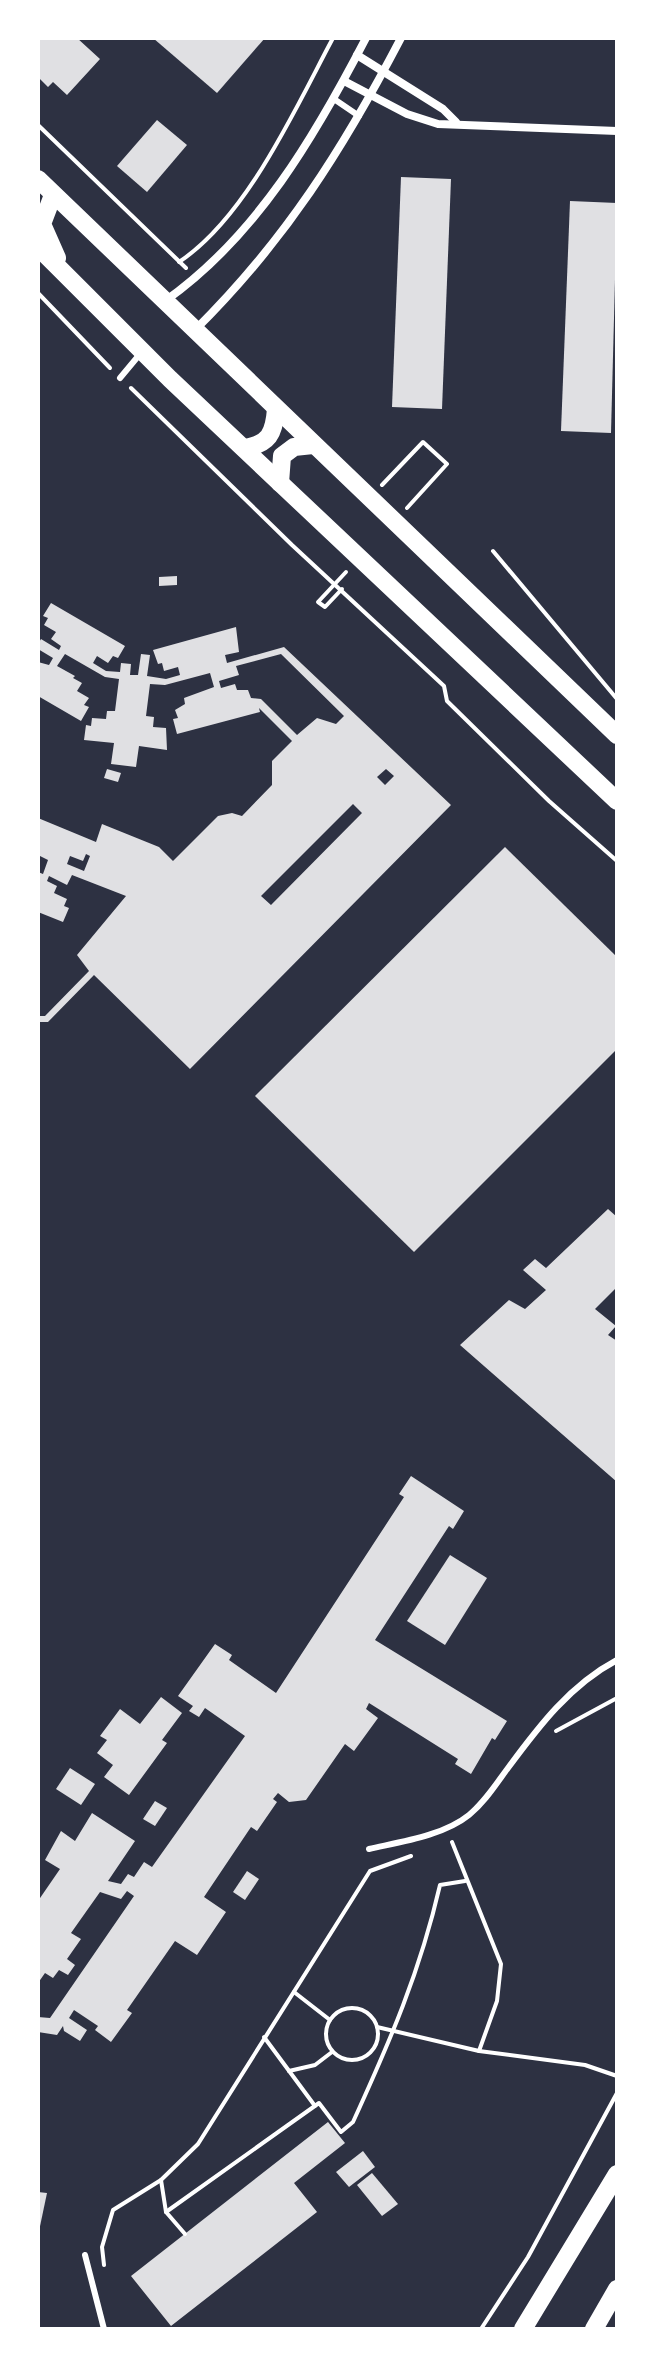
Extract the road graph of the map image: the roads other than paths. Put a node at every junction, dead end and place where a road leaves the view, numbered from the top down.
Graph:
1 (366, 38) edge
2 (401, 38) edge
3 (357, 55) junction
4 (385, 70) junction
5 (344, 81) junction
6 (371, 96) junction
7 (334, 99) junction
8 (359, 116) junction
9 (456, 122) junction
10 (617, 131) edge
11 (38, 179) edge
12 (53, 195) junction
13 (38, 247) edge
14 (68, 278) junction
15 (164, 302) junction
16 (194, 331) junction
17 (142, 351) junction
18 (120, 378) road end
19 (276, 409) junction
20 (313, 445) junction
21 (244, 448) junction
22 (280, 483) junction
23 (617, 735) edge
24 (617, 801) edge
25 (617, 1660) edge
26 (369, 1849) dead end
27 (617, 2174) edge
28 (85, 2255) dead end
29 (617, 2289) edge
30 (104, 2329) edge
31 (523, 2329) edge
32 (594, 2329) edge

1 - 3 street
2 - 4 street
3 - 4 street
3 - 5 street
4 - 6 street
4 - 9 street
5 - 6 street
5 - 7 street
6 - 8 street
6 - 9 street
7 - 8 lane
7 - 15 street
8 - 16 street
9 - 10 street
11 - 12 main road
12 - 14 main road
12 - 15 main road
13 - 14 main road
14 - 17 main road
15 - 16 main road
16 - 19 main road
17 - 18 lane
17 - 21 main road
19 - 20 main road
19 - 21 main road
20 - 22 main road
20 - 23 main road
21 - 22 main road
22 - 24 main road
25 - 26 lane
27 - 31 main road
28 - 30 lane
29 - 32 main road

